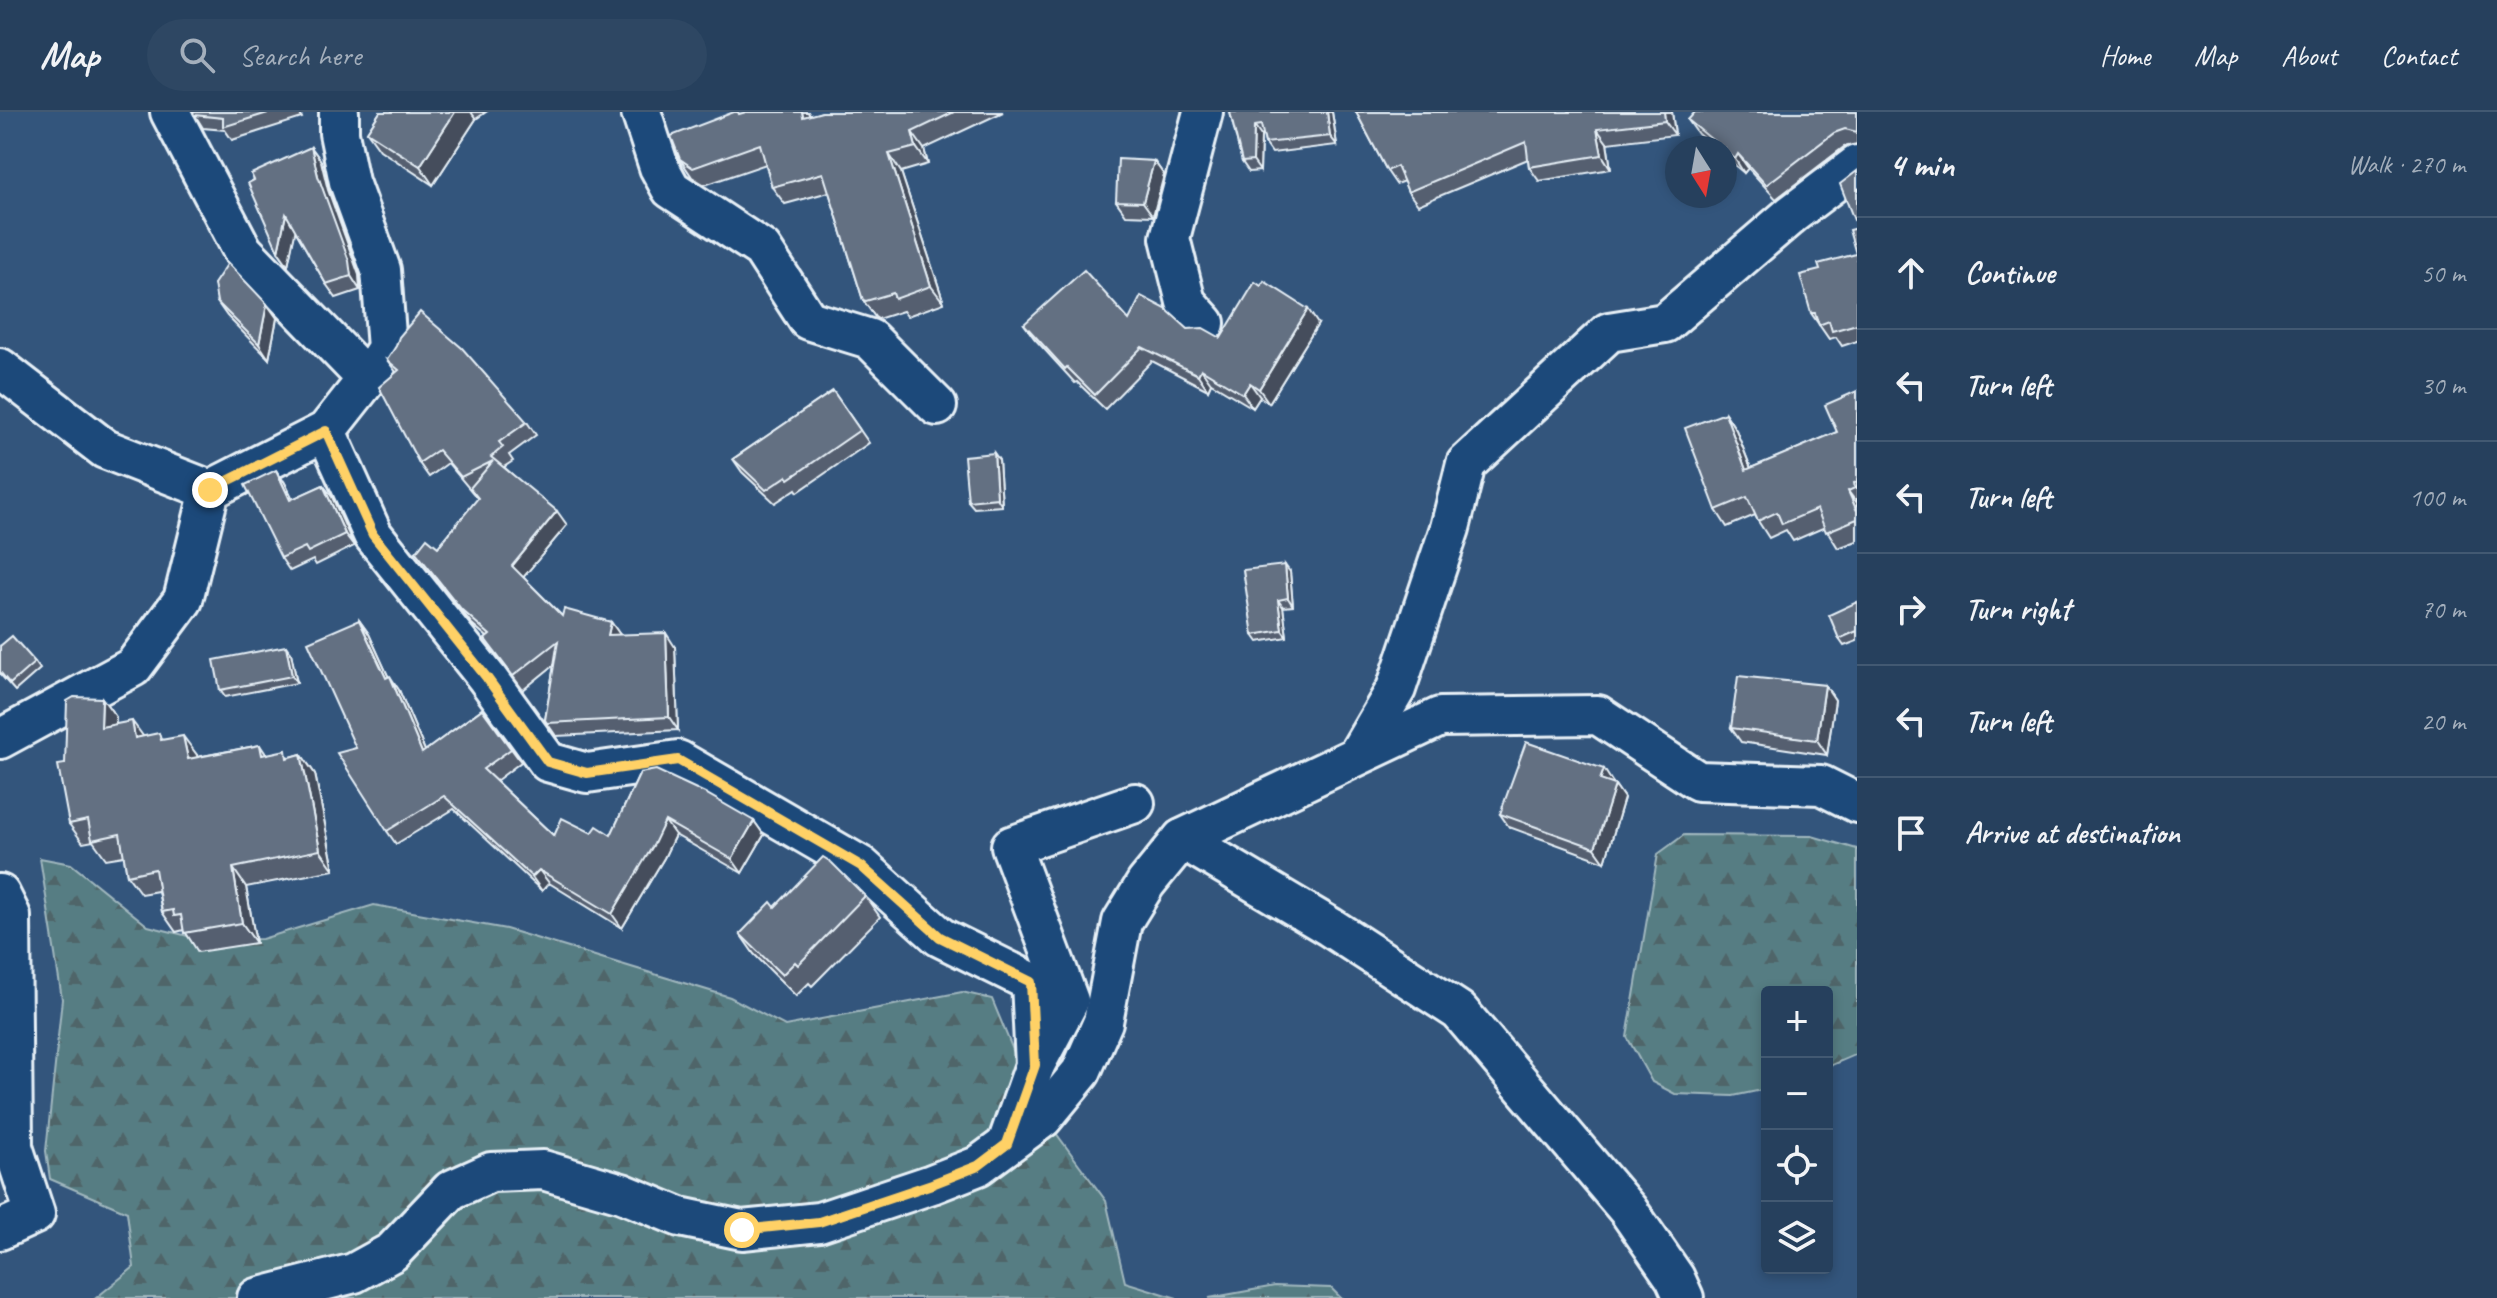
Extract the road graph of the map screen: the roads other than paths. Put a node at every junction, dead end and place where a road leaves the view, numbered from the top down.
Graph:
1 (170, 112) edge
2 (339, 112) edge
3 (641, 112) edge
4 (1203, 112) edge
5 (1857, 165) edge
6 (1205, 323) dead end
7 (0, 368) edge
8 (367, 379) junction
9 (937, 406) dead end
10 (326, 431) junction
11 (210, 490) junction
12 (0, 739) edge
13 (1358, 754) junction
14 (1135, 803) dead end
15 (1857, 803) edge
16 (1182, 839) junction
17 (0, 894) edge
18 (1035, 1065) junction
19 (1007, 1144) junction
20 (0, 1230) edge
21 (257, 1298) edge
22 (1684, 1298) edge

1 - 8 street
2 - 8 street
3 - 9 street
4 - 6 street
5 - 13 street
7 - 11 street
8 - 10 street
10 - 11 street
10 - 18 street
11 - 12 street
13 - 15 street
13 - 16 street
14 - 18 street
16 - 19 street
16 - 22 street
17 - 20 street
18 - 19 street
19 - 21 street

